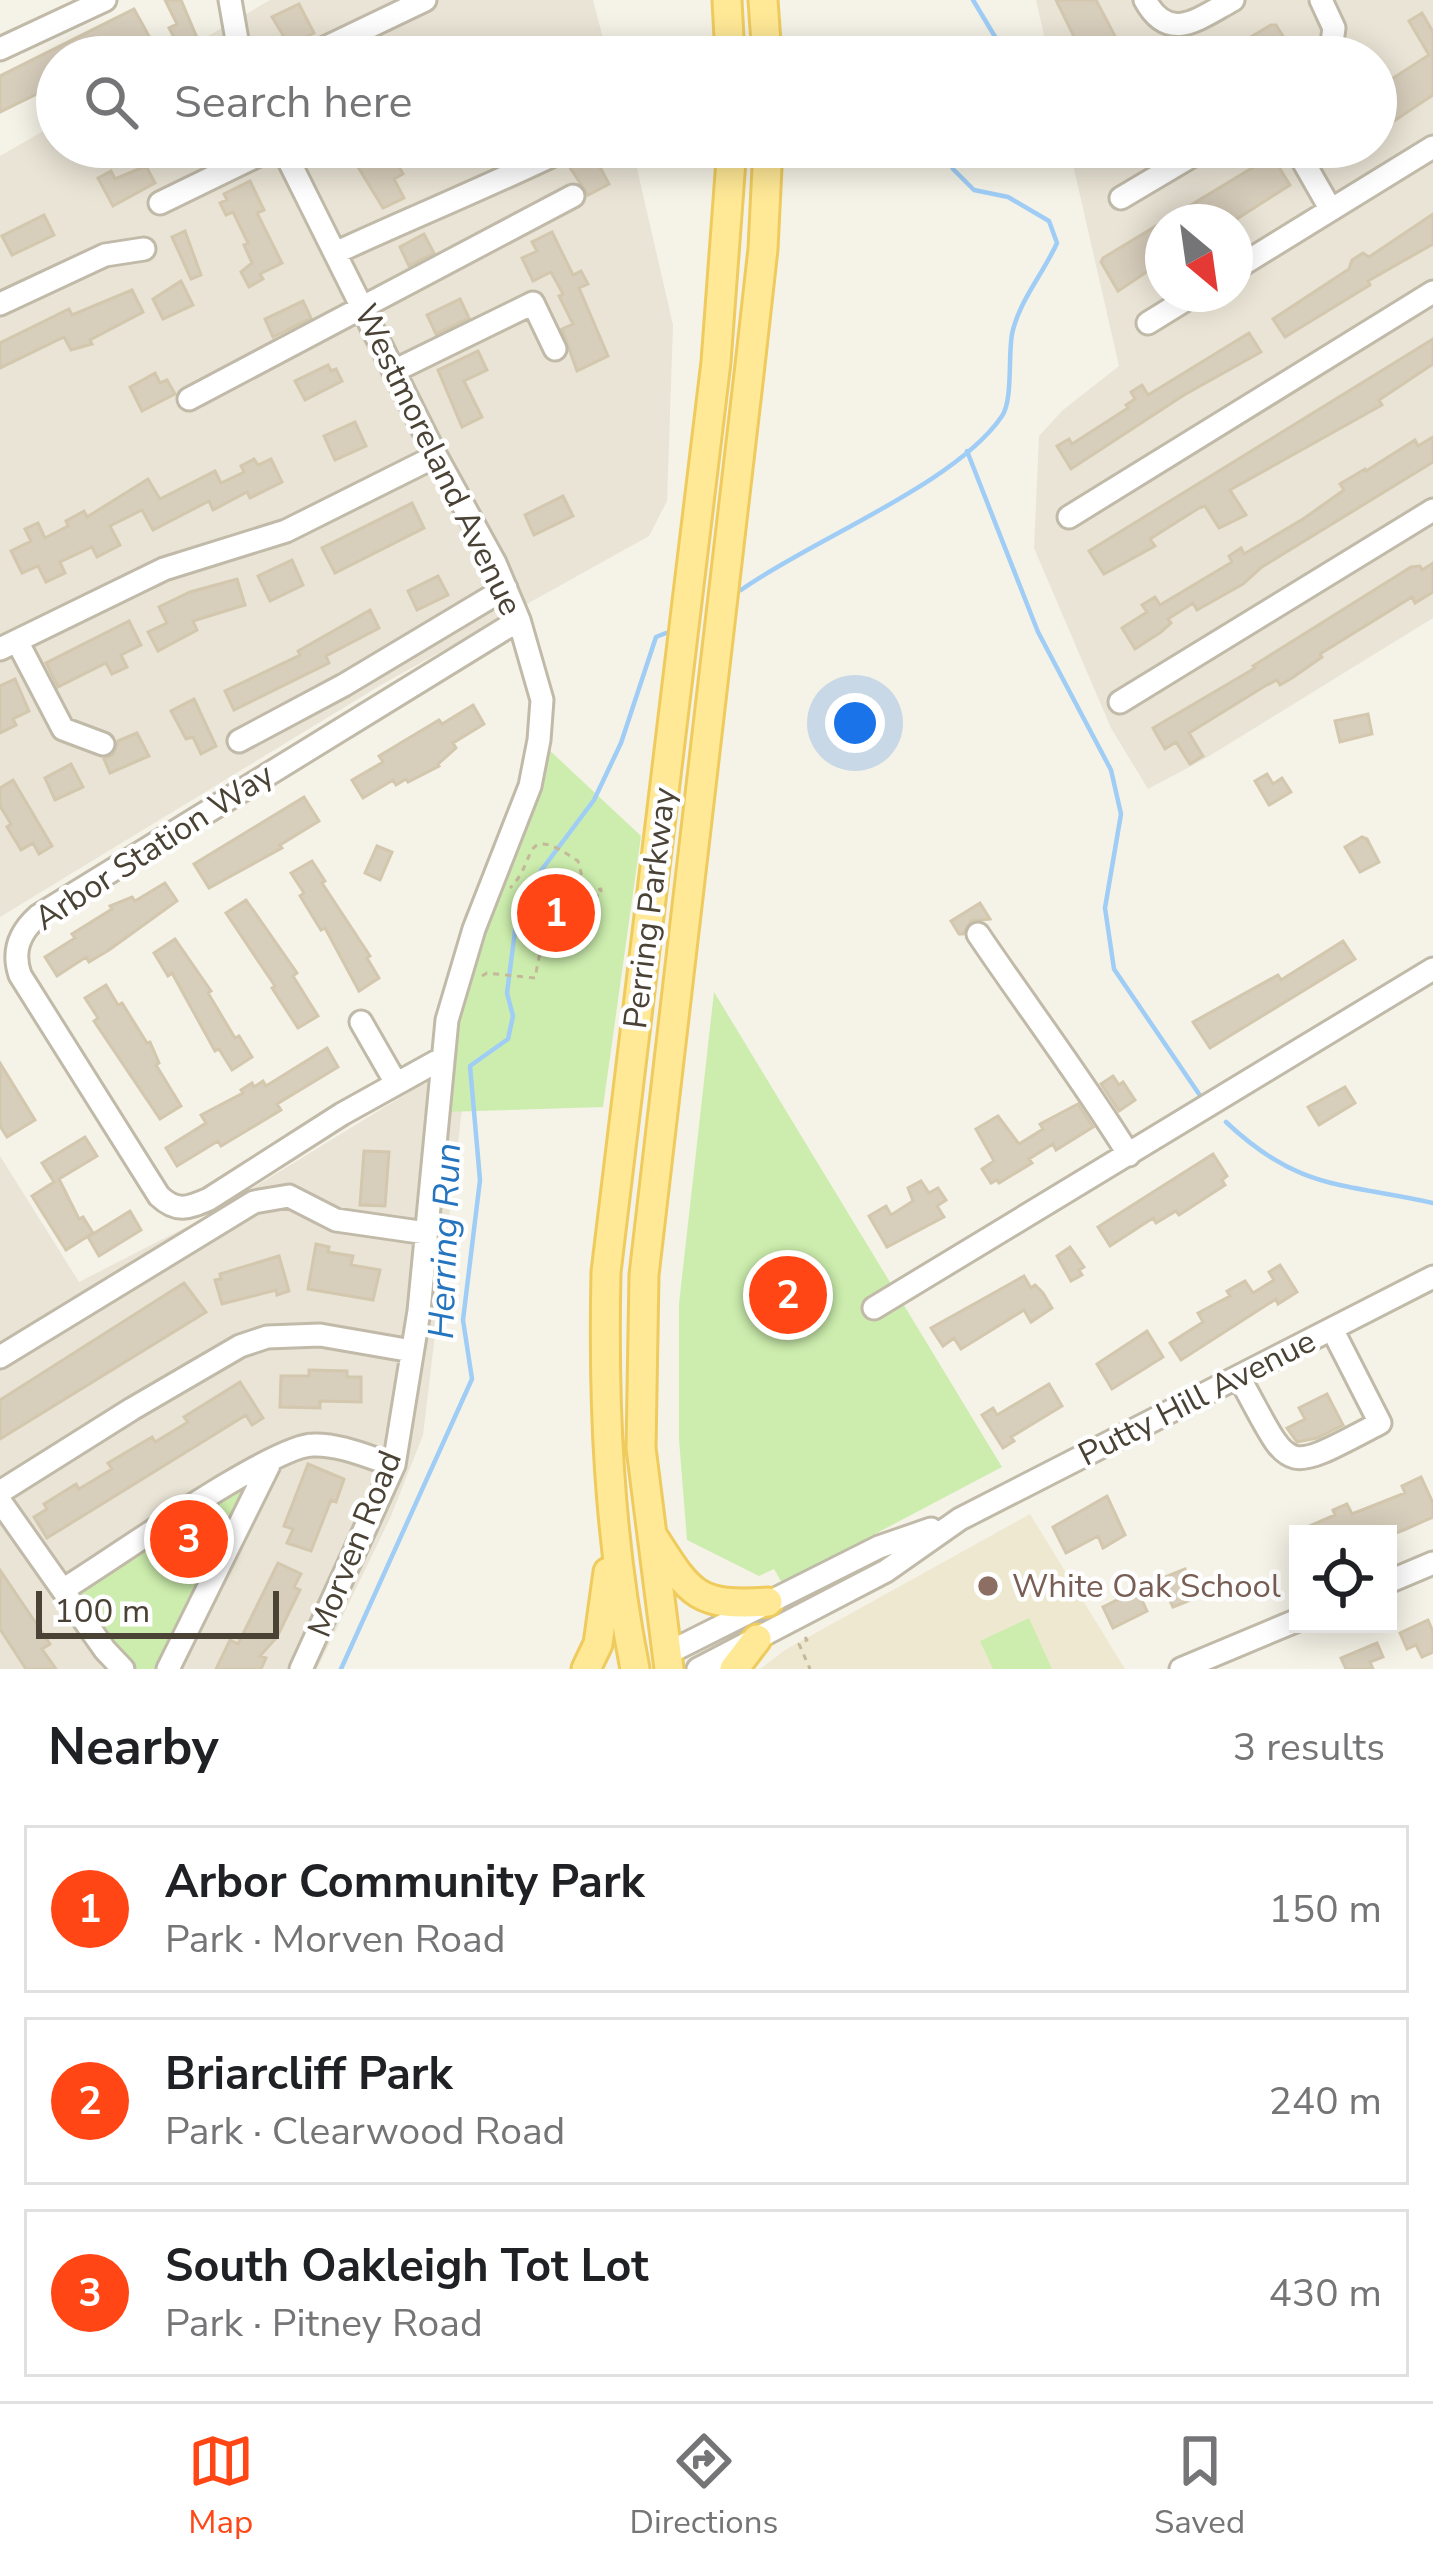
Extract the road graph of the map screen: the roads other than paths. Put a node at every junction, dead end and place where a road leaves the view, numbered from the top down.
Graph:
1 (45, 0) edge
2 (105, 0) edge
3 (230, 0) edge
4 (424, 0) edge
5 (727, 0) edge
6 (763, 0) edge
7 (1145, 0) edge
8 (1232, 0) edge
9 (1321, 0) edge
10 (50, 25) junction
11 (237, 36) edge
12 (349, 36) edge
13 (729, 36) edge
14 (766, 36) edge
15 (1333, 36) edge
16 (0, 49) edge
17 (1433, 147) edge
18 (234, 168) edge
19 (290, 168) edge
20 (527, 168) edge
21 (730, 168) edge
22 (767, 168) edge
23 (1172, 168) edge
24 (1307, 168) edge
25 (573, 196) dead end
26 (1121, 198) dead end
27 (160, 203) dead end
28 (1331, 210) junction
29 (144, 249) dead end
30 (335, 253) junction
31 (1253, 258) edge
32 (1433, 292) edge
33 (0, 304) edge
34 (363, 309) junction
35 (1165, 312) edge
36 (1148, 322) dead end
37 (555, 350) dead end
38 (394, 370) junction
39 (189, 399) dead end
40 (436, 456) junction
41 (1433, 510) edge
42 (1070, 517) dead end
43 (506, 588) junction
44 (519, 620) junction
45 (9, 645) edge
46 (1120, 702) dead end
47 (239, 741) dead end
48 (103, 744) dead end
49 (530, 786) joint
50 (978, 934) dead end
51 (1433, 969) edge
52 (361, 1022) dead end
53 (441, 1059) junction
54 (396, 1083) junction
55 (1129, 1155) junction
56 (426, 1233) junction
57 (1433, 1277) edge
58 (874, 1308) dead end
59 (1332, 1329) junction
60 (412, 1351) junction
61 (0, 1358) edge
62 (1239, 1376) junction
63 (271, 1461) junction
64 (394, 1465) junction
65 (0, 1496) edge
66 (960, 1519) junction
67 (648, 1529) junction
68 (613, 1532) junction
69 (1433, 1563) edge
70 (1397, 1578) edge
71 (64, 1589) junction
72 (768, 1602) junction
73 (1289, 1624) edge
74 (757, 1639) junction
75 (668, 1661) edge
76 (123, 1669) edge
77 (168, 1669) edge
78 (302, 1669) edge
79 (586, 1669) edge
80 (636, 1669) edge
81 (698, 1669) edge
82 (734, 1669) edge
83 (1181, 1669) edge

1 - 10 street
2 - 10 street
3 - 11 street
4 - 12 street
5 - 13 main road
6 - 14 main road
7 - 8 street
9 - 15 street
10 - 16 street
17 - 28 street
18 - 27 street
19 - 30 street, Westmoreland Avenue
20 - 30 street
21 - 68 main road, Perring Parkway
22 - 67 main road, Perring Parkway
23 - 26 street
24 - 28 street
25 - 34 street
28 - 31 street
29 - 33 street
30 - 34 street, Westmoreland Avenue
32 - 42 street
34 - 38 street, Westmoreland Avenue
34 - 39 street
35 - 36 street
37 - 38 street
38 - 40 street, Westmoreland Avenue
40 - 43 street, Westmoreland Avenue
40 - 45 street
41 - 46 street
43 - 44 street, Westmoreland Avenue
43 - 47 street
44 - 49 street, Westmoreland Avenue
44 - 54 street, Arbor Station Way
45 - 48 street
49 - 53 street, Morven Road
50 - 55 street
51 - 55 street
52 - 54 street
53 - 54 street, Arbor Station Way
53 - 56 street, Morven Road
55 - 58 street
56 - 60 street, Morven Road
56 - 61 street
57 - 59 street, Putty Hill Avenue
59 - 62 street, Putty Hill Avenue
59 - 62 street
60 - 64 street, Morven Road
60 - 65 street
62 - 66 street, Putty Hill Avenue
63 - 64 street
63 - 71 street
63 - 77 street
64 - 78 street, Morven Road
65 - 71 street
66 - 72 street, Putty Hill Avenue
66 - 74 street, Putty Hill Avenue
67 - 72 main road
67 - 75 main road, Perring Parkway
68 - 79 main road
68 - 80 main road, Perring Parkway
69 - 70 street
71 - 76 street
72 - 75 street, Putty Hill Avenue
73 - 83 street
74 - 81 street, Putty Hill Avenue
74 - 82 main road
75 - 80 main road, Putty Hill Avenue

